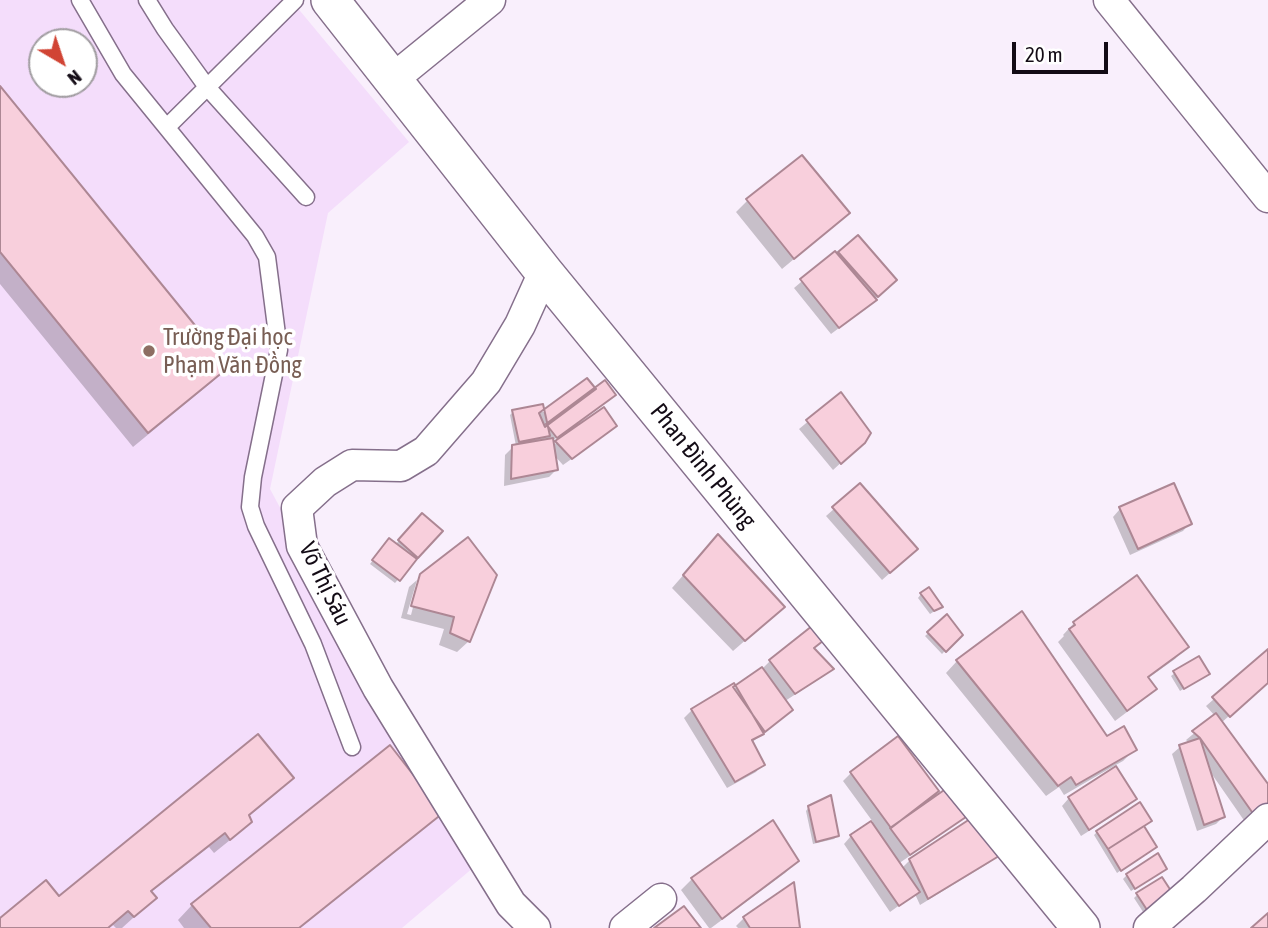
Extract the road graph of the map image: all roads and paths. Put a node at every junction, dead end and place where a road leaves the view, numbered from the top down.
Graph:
1 (80, 0) edge
2 (146, 0) edge
3 (295, 0) edge
4 (330, 0) edge
5 (489, 0) edge
6 (1109, 0) edge
7 (393, 79) junction
8 (207, 87) junction
9 (167, 127) junction
10 (306, 197) dead end
11 (1268, 197) edge
12 (544, 272) junction
13 (352, 747) dead end
14 (1268, 819) edge
15 (661, 899) dead end
16 (1079, 927) edge
17 (534, 928) edge
18 (625, 928) edge
19 (1149, 928) edge

1 - 9 lane
2 - 8 lane
3 - 8 lane
4 - 7 street, Phan Đình Phùng
5 - 7 street
6 - 11 street
7 - 12 street, Phan Đình Phùng
8 - 9 lane
8 - 10 lane
9 - 13 lane
12 - 16 street, Phan Đình Phùng
12 - 17 street, Võ Thị Sáu
14 - 19 street
15 - 18 street

